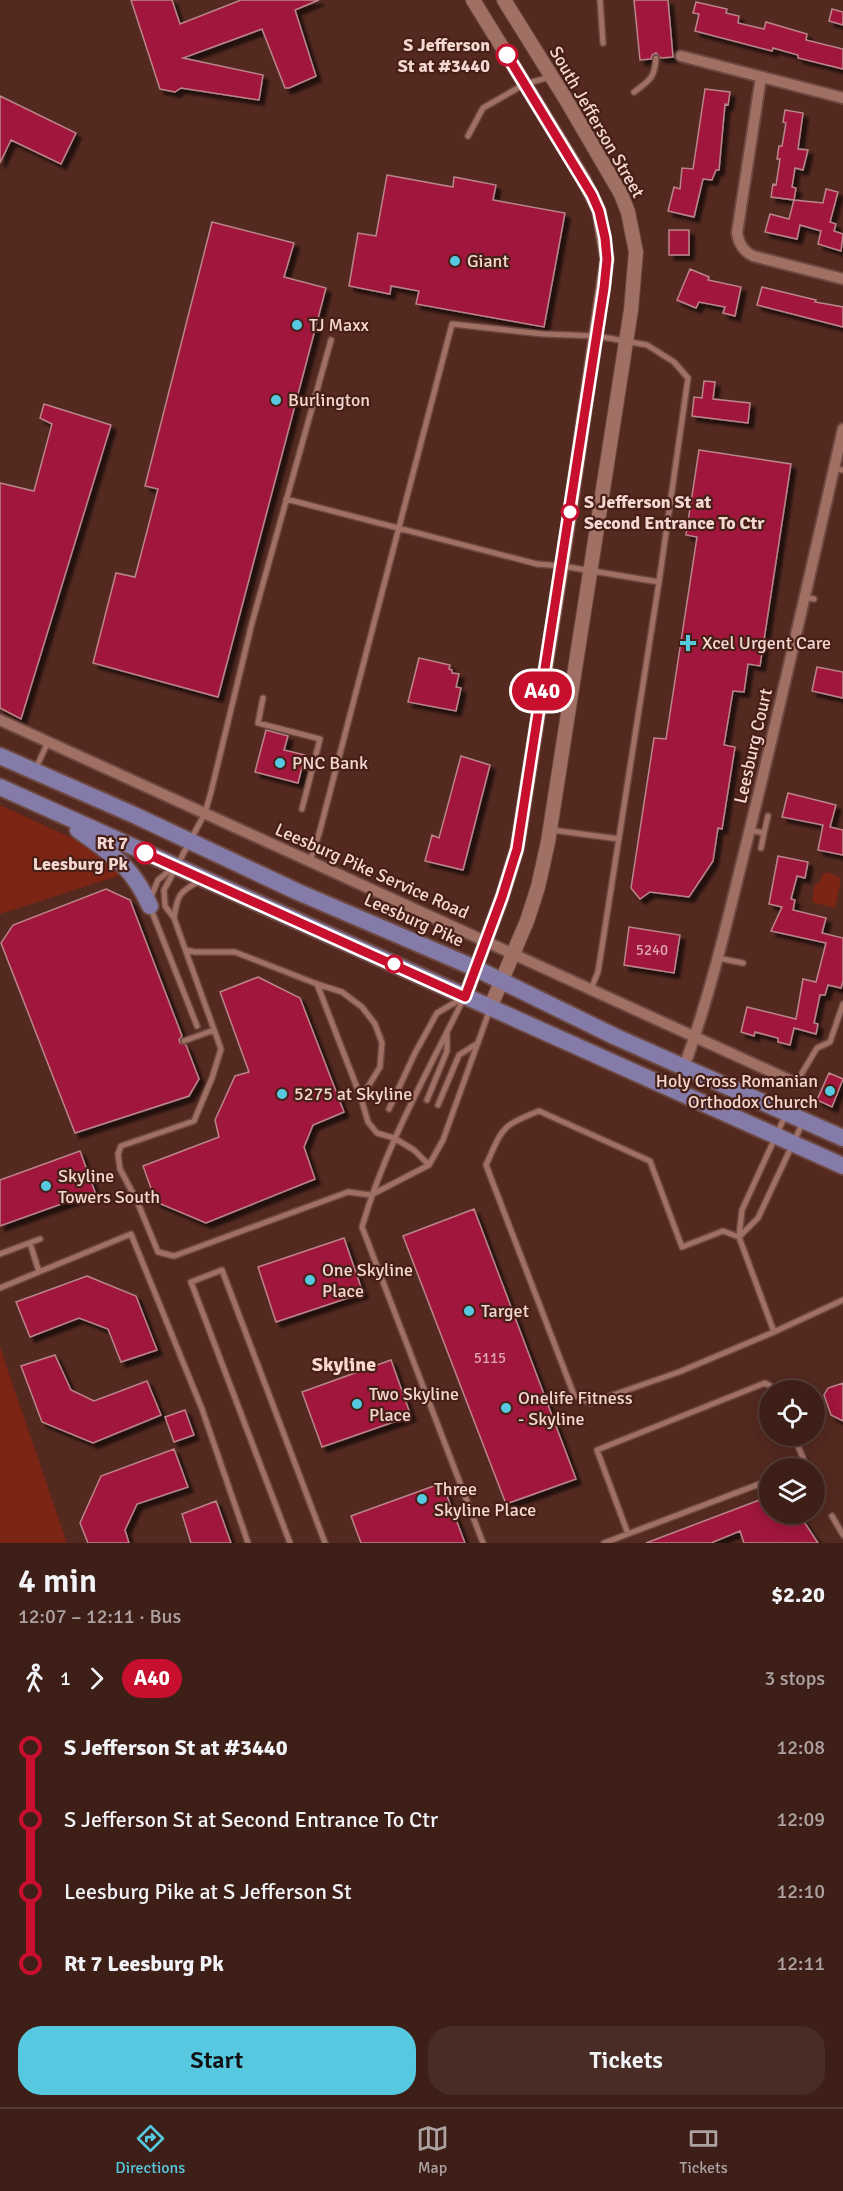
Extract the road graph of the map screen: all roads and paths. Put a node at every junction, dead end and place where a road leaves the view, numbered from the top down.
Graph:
1 (473, 0) edge
2 (504, 0) edge
3 (600, 0) edge
4 (603, 43) dead end
5 (681, 56) dead end
6 (656, 58) dead end
7 (551, 76) junction
8 (760, 77) junction
9 (525, 84) junction
10 (634, 92) dead end
11 (843, 98) edge
12 (468, 136) dead end
13 (843, 279) edge
14 (597, 336) junction
15 (331, 340) dead end
16 (626, 341) junction
17 (843, 429) edge
18 (838, 469) edge
19 (286, 499) junction
20 (399, 528) junction
21 (562, 566) junction
22 (591, 571) junction
23 (659, 582) junction
24 (263, 698) dead end
25 (0, 720) edge
26 (48, 742) junction
27 (0, 756) edge
28 (35, 771) junction
29 (0, 787) edge
30 (48, 809) junction
31 (302, 809) dead end
32 (205, 813) junction
33 (768, 816) dead end
34 (550, 830) junction
35 (750, 830) junction
36 (764, 833) junction
37 (619, 839) junction
38 (189, 842) junction
39 (760, 848) dead end
40 (309, 861) junction
41 (175, 866) junction
42 (204, 879) junction
43 (150, 906) junction
44 (174, 918) junction
45 (486, 941) junction
46 (186, 950) junction
47 (513, 953) junction
48 (718, 958) junction
49 (743, 963) dead end
50 (475, 968) junction
51 (501, 981) junction
52 (317, 984) junction
53 (591, 989) junction
54 (465, 997) junction
55 (843, 1004) edge
56 (490, 1008) junction
57 (197, 1026) dead end
58 (214, 1030) junction
59 (447, 1033) junction
60 (695, 1037) junction
61 (184, 1041) dead end
62 (478, 1043) junction
63 (684, 1067) junction
64 (796, 1083) joint
65 (361, 1098) junction
66 (427, 1100) dead end
67 (438, 1105) dead end
68 (389, 1109) dead end
69 (786, 1113) junction
70 (803, 1120) junction
71 (776, 1135) junction
72 (394, 1138) junction
73 (843, 1138) edge
74 (792, 1143) junction
75 (429, 1165) junction
76 (843, 1166) edge
77 (371, 1195) junction
78 (739, 1237) junction
79 (40, 1239) dead end
80 (30, 1243) junction
81 (0, 1254) edge
82 (39, 1272) junction
83 (0, 1288) edge
84 (843, 1300) edge
85 (774, 1332) junction
86 (759, 1385) edge
87 (759, 1483) edge
88 (832, 1516) dead end
89 (628, 1534) junction
90 (843, 1535) edge
91 (248, 1543) edge
92 (290, 1543) edge
93 (325, 1543) edge
94 (483, 1543) edge
95 (604, 1543) edge

1 - 9 street
2 - 7 street, South Jefferson Street
3 - 4 lane
5 - 8 street
6 - 10 lane
7 - 9 lane
7 - 16 street, South Jefferson Street
8 - 11 street
8 - 13 street
9 - 12 lane
9 - 14 street
14 - 16 lane
14 - 20 lane
14 - 21 street
15 - 19 lane
16 - 22 street, South Jefferson Street
16 - 23 lane
17 - 18 street, Leesburg Court
18 - 35 street, Leesburg Court
19 - 20 lane
19 - 32 lane
20 - 21 lane
20 - 40 lane
21 - 22 lane
21 - 45 street
22 - 23 lane
22 - 34 street, South Jefferson Street
23 - 37 lane
24 - 31 lane
25 - 26 street, Leesburg Pike Service Road
26 - 28 lane
26 - 32 street, Leesburg Pike Service Road
27 - 28 main road, Leesburg Pike
28 - 38 main road, Leesburg Pike
29 - 30 main road
30 - 41 main road
30 - 43 main road
32 - 38 lane
32 - 40 street, Leesburg Pike Service Road
33 - 36 lane
34 - 37 lane
34 - 47 street, South Jefferson Street
35 - 36 lane
35 - 48 street, Leesburg Court
36 - 39 lane
37 - 53 lane
38 - 41 lane
38 - 50 main road, Leesburg Pike
40 - 45 street, Leesburg Pike Service Road
41 - 42 main road
41 - 43 lane
41 - 44 lane
42 - 44 lane
42 - 54 main road
43 - 57 lane
44 - 46 lane
45 - 47 street, Leesburg Pike Service Road
45 - 50 street
46 - 52 lane
46 - 58 lane
47 - 51 street, South Jefferson Street
47 - 53 street, Leesburg Pike Service Road
48 - 49 lane
48 - 60 street, Leesburg Court
50 - 51 main road, Leesburg Pike
50 - 54 street
51 - 56 street, South Jefferson Street
51 - 63 main road, Leesburg Pike
52 - 65 lane
52 - 65 lane
53 - 60 street, Leesburg Pike Service Road
54 - 56 main road
54 - 59 lane
54 - 68 lane
55 - 64 lane
56 - 62 lane
56 - 71 main road
58 - 61 lane
58 - 77 lane
59 - 66 lane
59 - 72 lane
60 - 63 street, Leesburg Court
60 - 64 street, Leesburg Pike Service Road
62 - 67 lane
62 - 75 lane
63 - 69 main road, Leesburg Pike
65 - 72 lane
69 - 70 main road, Leesburg Pike
69 - 71 lane
70 - 73 main road, Leesburg Pike
70 - 74 lane
71 - 74 main road
71 - 78 lane
72 - 75 lane
72 - 77 lane
74 - 76 main road
74 - 78 lane
75 - 77 lane
77 - 94 lane
78 - 85 lane
78 - 85 lane
79 - 80 lane
80 - 81 lane
80 - 82 lane
82 - 83 lane
82 - 91 lane
84 - 85 lane
86 - 89 lane
87 - 89 lane
88 - 90 lane
89 - 95 lane
92 - 93 lane

